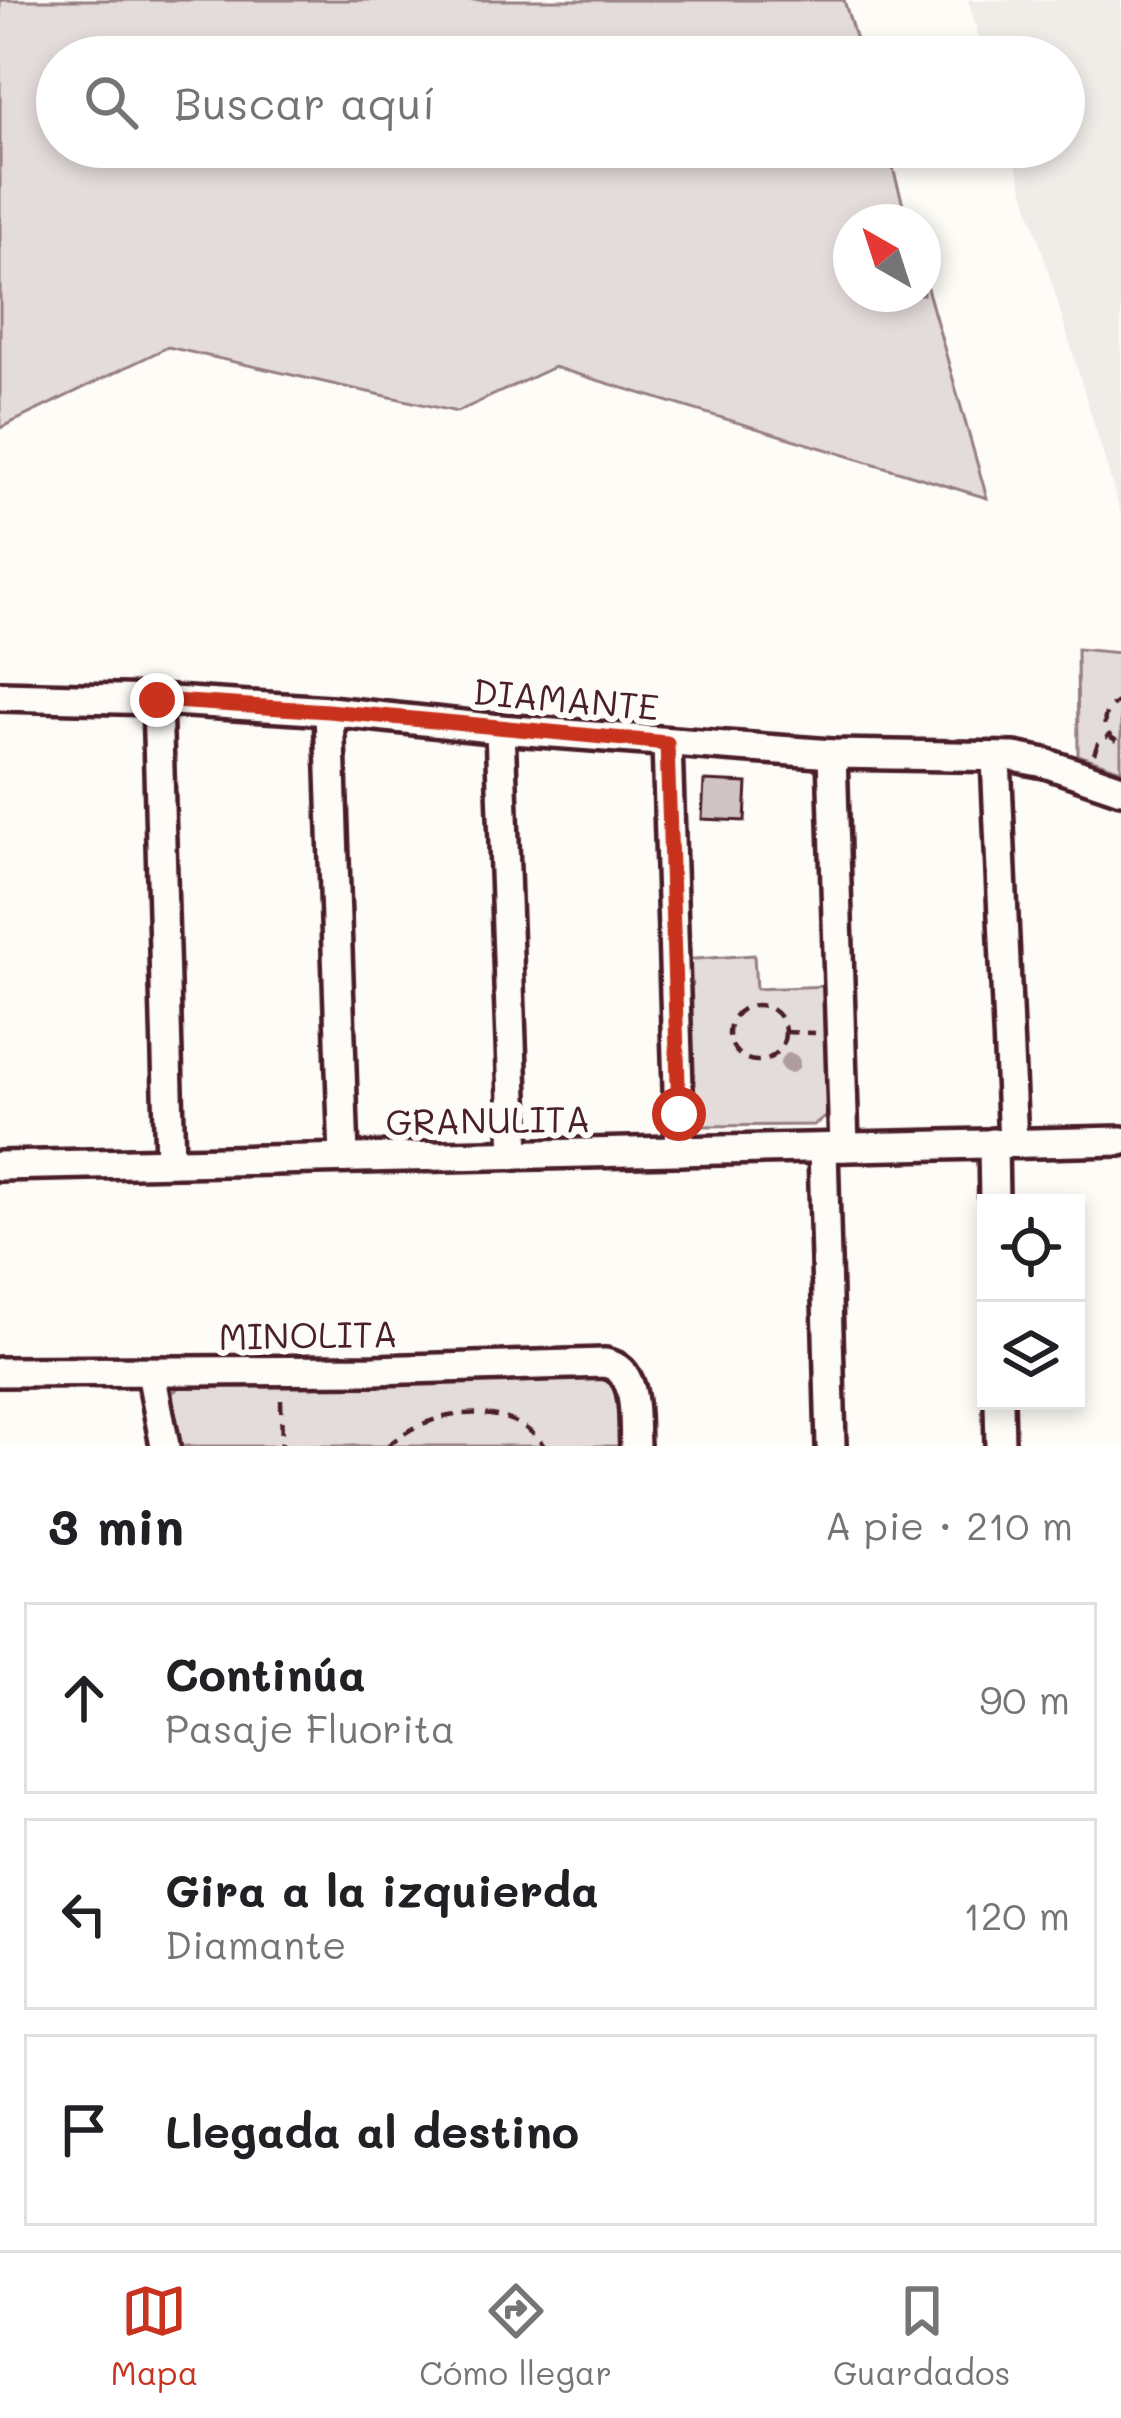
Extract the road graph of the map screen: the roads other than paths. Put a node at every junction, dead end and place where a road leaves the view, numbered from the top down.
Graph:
1 (0, 697) edge
2 (157, 700) junction
3 (328, 711) junction
4 (500, 729) junction
5 (667, 743) junction
6 (832, 754) junction
7 (997, 758) junction
8 (1121, 789) edge
9 (1121, 1141) edge
10 (1003, 1143) junction
11 (834, 1148) junction
12 (680, 1151) junction
13 (515, 1155) junction
14 (344, 1158) junction
15 (170, 1162) junction
16 (0, 1166) edge
17 (995, 1194) edge
18 (0, 1372) edge
19 (151, 1372) junction
20 (999, 1410) edge
21 (165, 1446) edge
22 (635, 1446) edge
23 (832, 1446) edge
24 (1000, 1446) edge

1 - 2 street, DIAMANTE
2 - 3 street, DIAMANTE
2 - 15 street
3 - 4 street, DIAMANTE
3 - 14 street
4 - 5 street, DIAMANTE
4 - 13 street
5 - 6 street, DIAMANTE
5 - 12 street
6 - 7 street, DIAMANTE
6 - 11 street
7 - 8 street, DIAMANTE
7 - 10 street
9 - 10 street, GRANULITA
10 - 11 street, GRANULITA
10 - 17 street
11 - 12 street, GRANULITA
11 - 23 street
12 - 13 street, GRANULITA
13 - 14 street, GRANULITA
14 - 15 street, GRANULITA
15 - 16 street, GRANULITA
18 - 19 street, MINOLITA
19 - 21 street
19 - 22 street, MINOLITA
20 - 24 street

